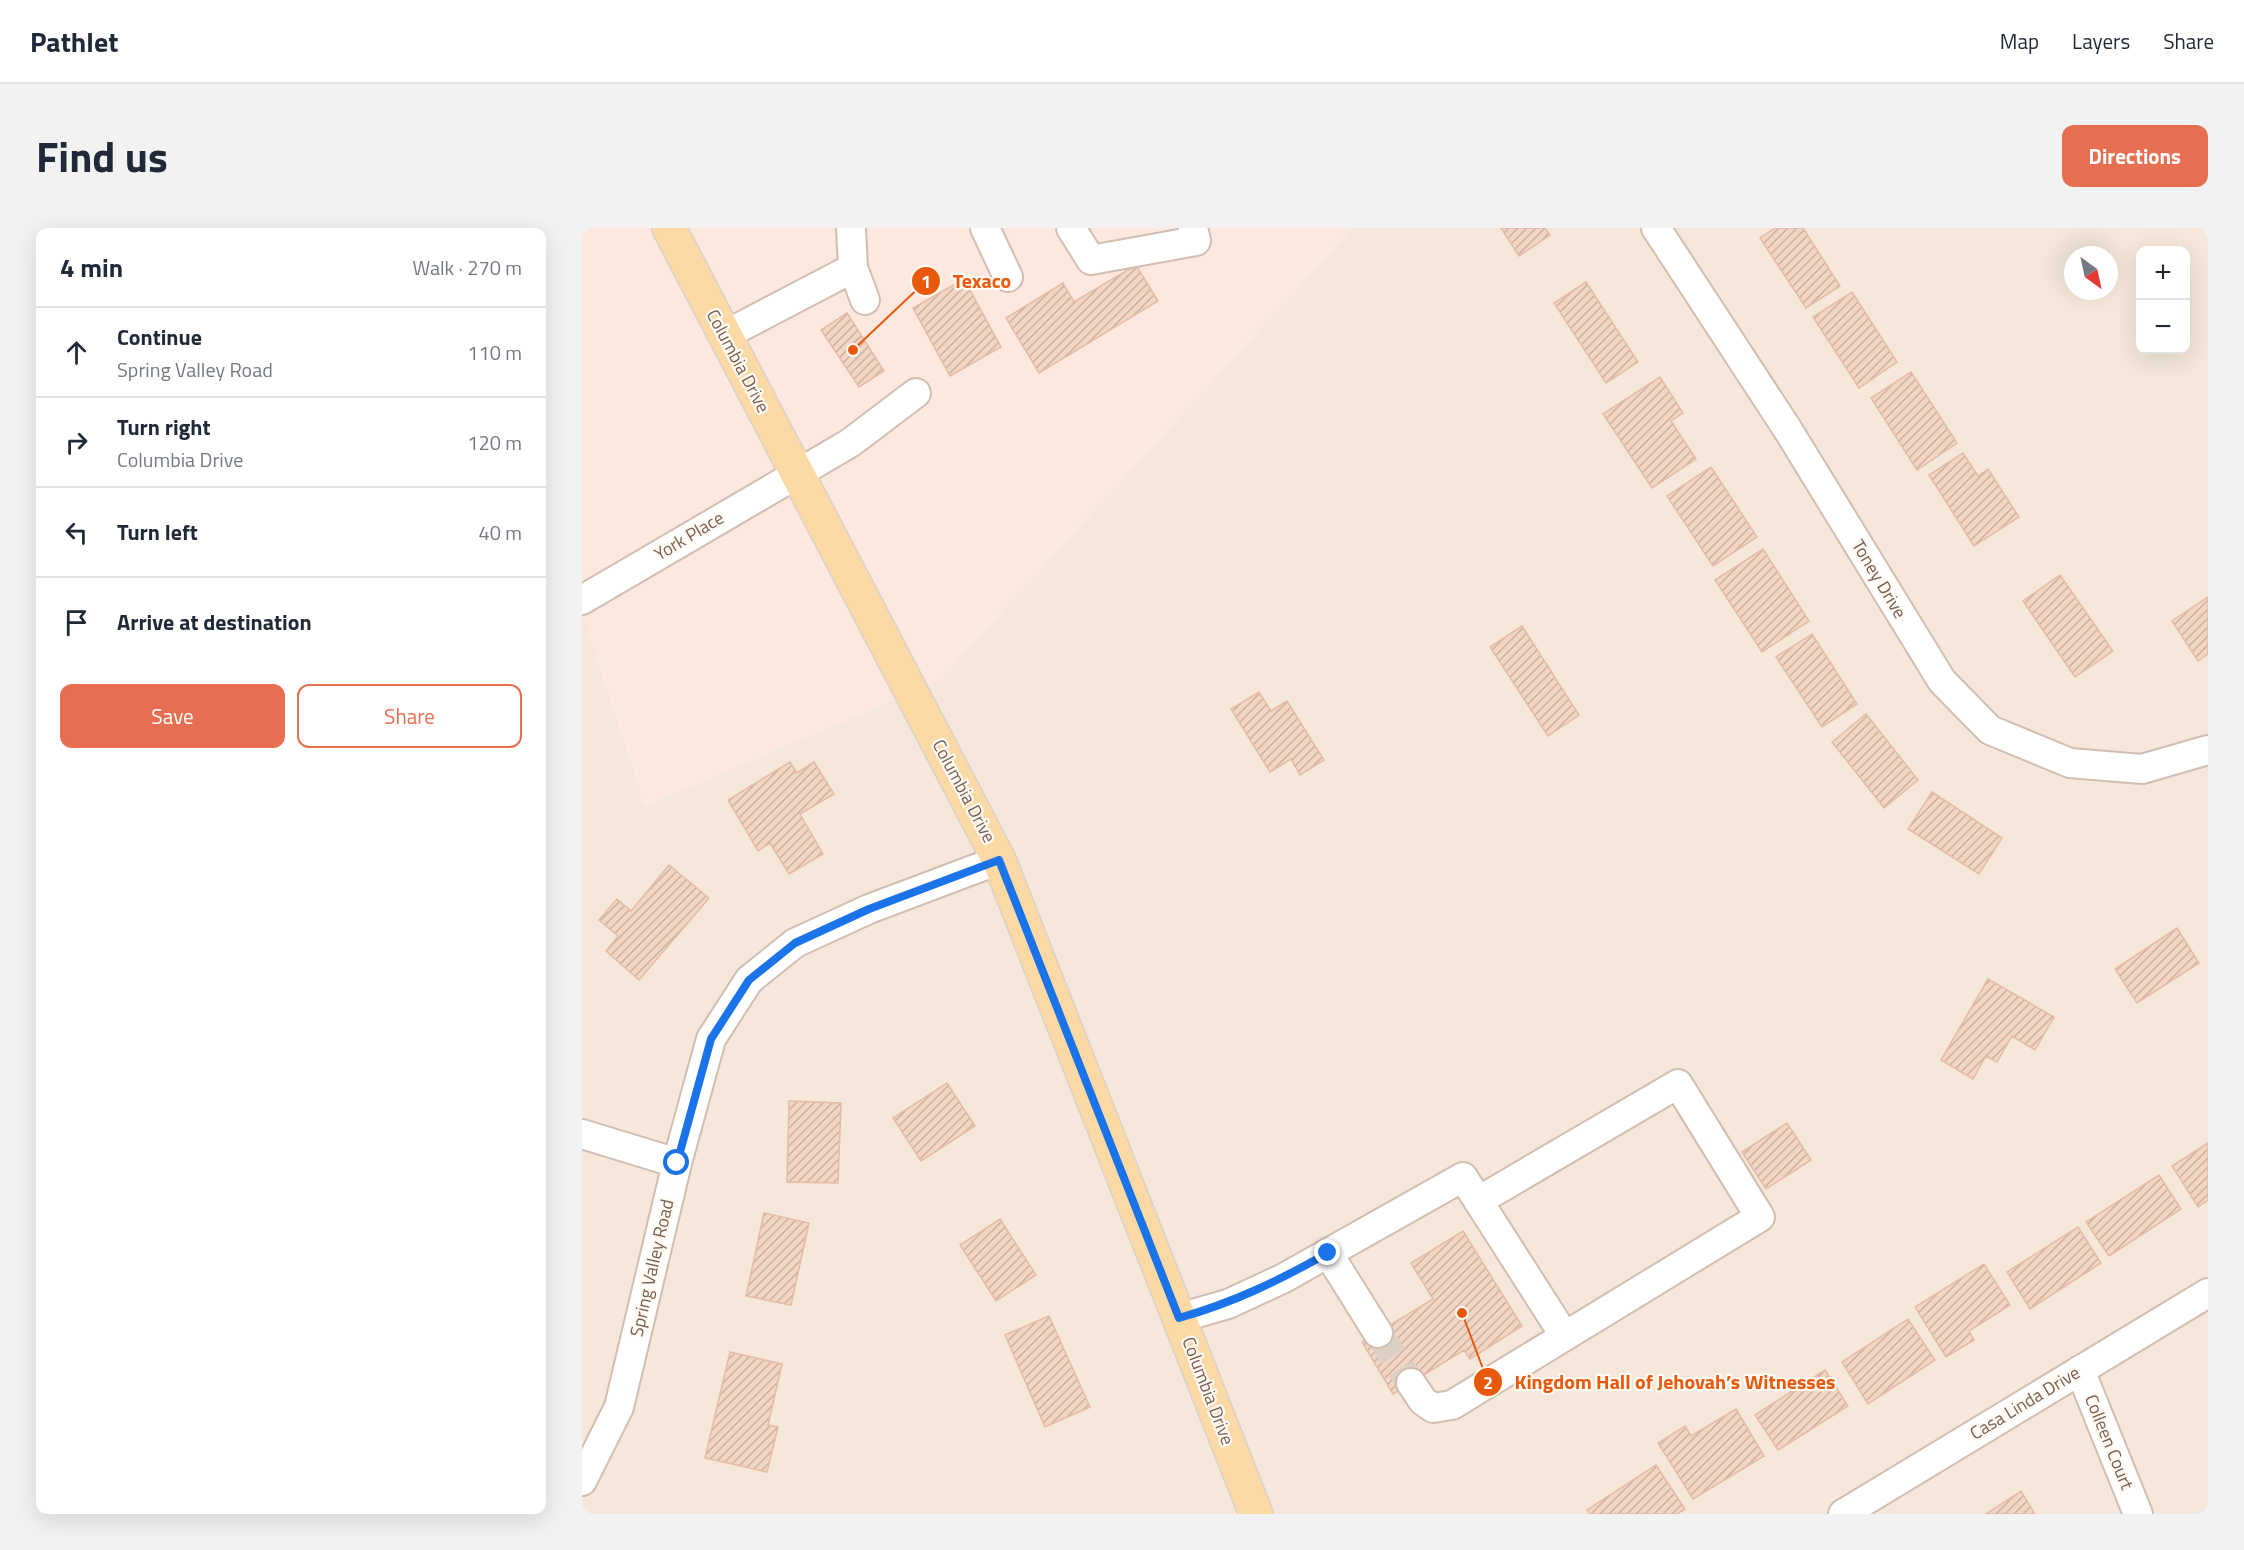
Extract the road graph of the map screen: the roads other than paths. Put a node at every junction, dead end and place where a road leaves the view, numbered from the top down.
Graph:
1 (669, 228) edge
2 (851, 228) edge
3 (985, 228) edge
4 (1071, 228) edge
5 (1193, 228) edge
6 (1656, 228) edge
7 (853, 268) junction
8 (1008, 277) dead end
9 (865, 300) dead end
10 (725, 335) junction
11 (916, 393) dead end
12 (797, 473) junction
13 (582, 600) edge
14 (2208, 750) edge
15 (999, 860) junction
16 (582, 1134) edge
17 (677, 1163) junction
18 (1478, 1201) junction
19 (1328, 1253) junction
20 (2208, 1293) edge
21 (1179, 1318) junction
22 (1378, 1333) tunnel mouth
23 (1564, 1335) junction
24 (2080, 1370) junction
25 (1411, 1383) tunnel mouth
26 (582, 1481) edge
27 (1256, 1514) edge
28 (1843, 1514) edge
29 (2138, 1514) edge

1 - 10 main road, Columbia Drive
2 - 7 street
3 - 8 street
4 - 5 street
6 - 14 street, Toney Drive
7 - 9 street
7 - 10 street
10 - 12 main road, Columbia Drive
11 - 12 street, York Place
12 - 13 street, York Place
12 - 15 main road, Columbia Drive
15 - 17 street, Spring Valley Road
15 - 21 main road, Columbia Drive
16 - 17 street
17 - 26 street, Spring Valley Road
18 - 19 street
18 - 23 street
18 - 23 street
19 - 21 street
19 - 22 street
20 - 24 street, Casa Linda Drive
21 - 27 main road, Columbia Drive
23 - 25 street
24 - 28 street, Casa Linda Drive
24 - 29 street, Colleen Court

